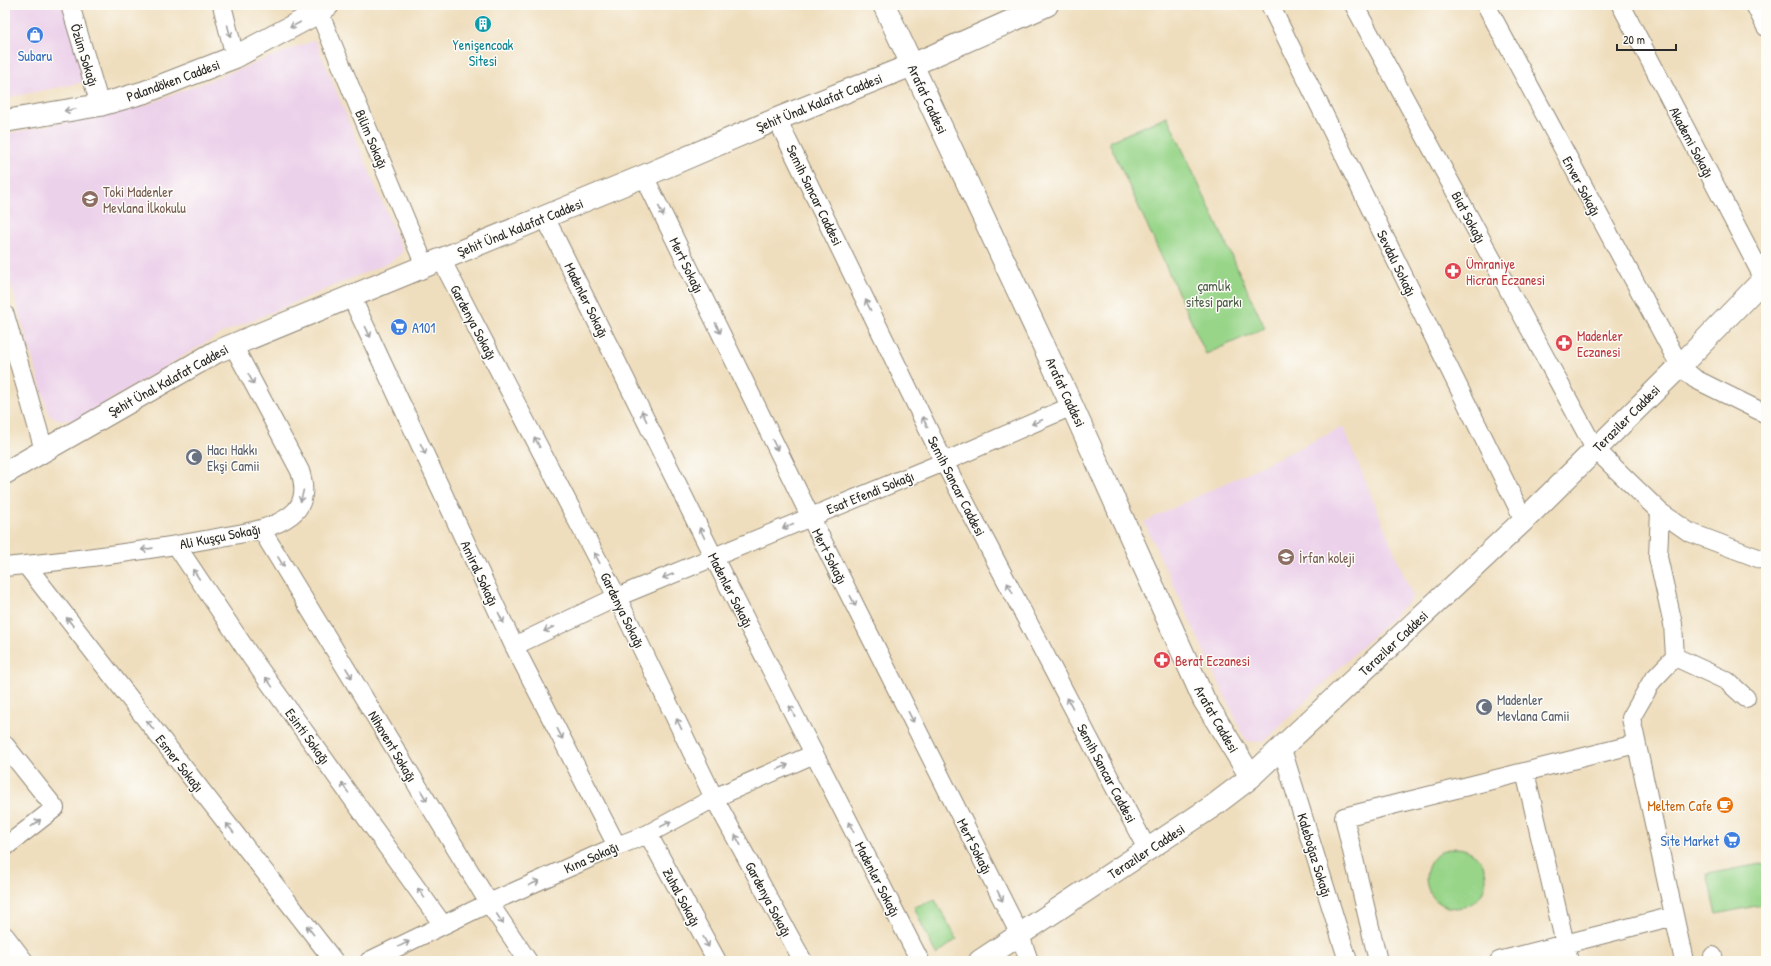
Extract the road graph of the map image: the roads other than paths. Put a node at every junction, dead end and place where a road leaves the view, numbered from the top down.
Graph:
1 (70, 5) edge
2 (222, 5) edge
3 (884, 5) edge
4 (1047, 5) edge
5 (1270, 5) edge
6 (1354, 5) edge
7 (1486, 5) edge
8 (1621, 5) edge
9 (1755, 5) edge
10 (324, 9) edge
11 (1766, 26) edge
12 (235, 57) junction
13 (912, 65) junction
14 (100, 105) junction
15 (777, 119) junction
16 (5, 121) edge
17 (644, 176) junction
18 (546, 216) junction
19 (433, 263) junction
20 (1765, 278) edge
21 (352, 296) junction
22 (5, 315) edge
23 (233, 345) junction
24 (1680, 366) junction
25 (1072, 406) junction
26 (1766, 414) edge
27 (1595, 449) junction
28 (44, 450) junction
29 (944, 462) junction
30 (5, 472) edge
31 (1660, 512) junction
32 (810, 516) junction
33 (1524, 520) junction
34 (261, 529) junction
35 (176, 545) junction
36 (714, 558) junction
37 (1766, 560) edge
38 (26, 565) junction
39 (5, 567) edge
40 (617, 597) junction
41 (514, 646) junction
42 (1675, 657) junction
43 (1746, 698) dead end
44 (1636, 744) junction
45 (5, 745) edge
46 (1282, 749) junction
47 (814, 754) junction
48 (1525, 772) junction
49 (1251, 777) junction
50 (714, 798) junction
51 (648, 834) junction
52 (617, 846) junction
53 (5, 847) edge
54 (1147, 849) junction
55 (489, 903) junction
56 (1674, 916) junction
57 (443, 925) junction
58 (1020, 935) junction
59 (5, 936) edge
60 (1567, 953) edge
61 (24, 961) edge
62 (334, 961) edge
63 (369, 961) edge
64 (528, 961) edge
65 (717, 961) edge
66 (803, 961) edge
67 (920, 961) edge
68 (980, 961) edge
69 (1029, 961) edge
70 (1348, 961) edge
71 (1378, 961) edge
72 (1499, 961) edge
73 (1684, 961) edge

1 - 14 street, Özüm Sokağı
2 -> 12 street
3 - 13 street, Arafat Caddesi
4 - 13 street, Şehit Ünal Kalafat Caddesi
5 - 33 street, Sevdalı Sokağı
6 - 27 street, Biat Sokağı
7 - 24 street, Enver Sokağı
8 - 20 street, Akademi Sokağı
9 - 11 street
10 -> 12 street, Palandöken Caddesi
10 - 19 street, Bilim Sokağı
12 - 14 street, Palandöken Caddesi
13 - 15 street, Şehit Ünal Kalafat Caddesi
13 - 25 street, Arafat Caddesi
14 -> 16 street, Palandöken Caddesi
15 - 17 street, Şehit Ünal Kalafat Caddesi
29 -> 15 street, Semih Sancar Caddesi
17 - 18 street, Şehit Ünal Kalafat Caddesi
17 -> 32 street, Mert Sokağı
18 - 19 street, Şehit Ünal Kalafat Caddesi
36 -> 18 street, Madenler Sokağı
19 - 21 street, Şehit Ünal Kalafat Caddesi
40 -> 19 street, Gardenya Sokağı
20 - 24 street, Teraziler Caddesi
21 - 23 street, Şehit Ünal Kalafat Caddesi
21 -> 41 street, Amiral Sokağı
22 - 28 street
23 - 28 street, Şehit Ünal Kalafat Caddesi
23 -> 34 street, Ali Kuşçu Sokağı
24 - 26 street
24 - 27 street, Teraziler Caddesi
25 -> 29 street, Esat Efendi Sokağı
25 - 49 street, Arafat Caddesi
27 - 31 street, Biat Sokağı
27 - 33 street, Teraziler Caddesi
28 - 30 street, Şehit Ünal Kalafat Caddesi
29 - 32 street, Esat Efendi Sokağı
54 -> 29 street, Semih Sancar Caddesi
31 - 37 street, Biat Sokağı
31 - 42 street
32 -> 36 street, Esat Efendi Sokağı
32 -> 58 street, Mert Sokağı
33 - 46 street, Teraziler Caddesi
34 - 35 street, Ali Kuşçu Sokağı
34 -> 55 street, Nihavent Sokağı
35 -> 38 street, Ali Kuşçu Sokağı
57 -> 35 street, Esinti Sokağı
36 -> 40 street, Esat Efendi Sokağı
47 -> 36 street, Madenler Sokağı
38 - 39 street, Ali Kuşçu Sokağı
62 -> 38 street, Esmer Sokağı
40 -> 41 street, Esat Efendi Sokağı
50 -> 40 street, Gardenya Sokağı
41 -> 52 street, Amiral Sokağı
42 - 43 street
42 - 44 street
44 - 48 street
44 - 56 street
53 -> 45 street
46 - 49 street, Teraziler Caddesi
46 - 70 street, Kaleboğaz Sokağı
50 -> 47 street, Kına Sokağı
67 -> 47 street, Madenler Sokağı
48 - 60 street
48 - 71 street
49 - 54 street, Teraziler Caddesi
51 -> 50 street, Kına Sokağı
66 -> 50 street, Gardenya Sokağı
51 - 52 street, Kına Sokağı
51 -> 65 street, Zuhal Sokağı
55 -> 52 street, Kına Sokağı
54 - 58 street, Teraziler Caddesi
55 - 57 street, Kına Sokağı
55 -> 64 street, Nihavent Sokağı
56 - 60 street
56 - 73 street
63 -> 57 street, Kına Sokağı
58 - 68 street, Teraziler Caddesi
58 - 69 street, Mert Sokağı
59 - 61 street
60 - 72 street

